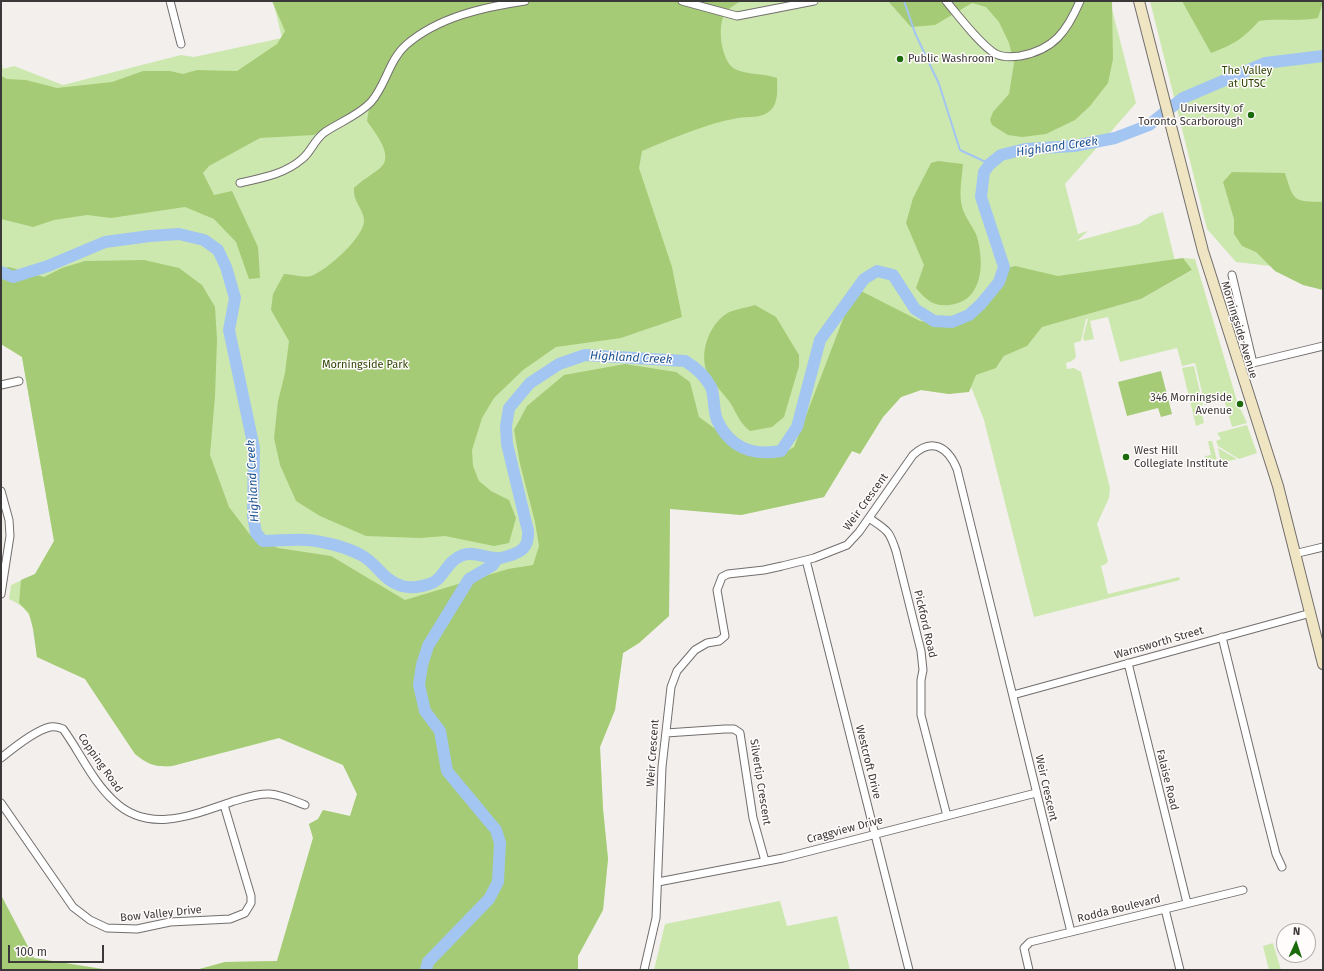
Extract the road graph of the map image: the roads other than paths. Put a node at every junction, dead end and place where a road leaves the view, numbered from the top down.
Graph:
1 (170, 1) edge
2 (525, 1) edge
3 (682, 1) edge
4 (814, 1) edge
5 (946, 1) edge
6 (1080, 1) edge
7 (1138, 1) edge
8 (181, 44) dead end
9 (240, 182) dead end
10 (1232, 274) dead end
11 (1323, 346) edge
12 (19, 381) dead end
13 (1, 385) edge
14 (1, 491) edge
15 (869, 518) junction
16 (1323, 547) edge
17 (1294, 554) junction
18 (806, 560) junction
19 (1, 592) edge
20 (1310, 613) junction
21 (1222, 637) junction
22 (1128, 663) junction
23 (1323, 664) edge
24 (1013, 695) junction
25 (666, 733) junction
26 (1, 758) edge
27 (1036, 793) junction
28 (1, 803) edge
29 (224, 805) junction
30 (305, 805) dead end
31 (947, 816) junction
32 (874, 834) junction
33 (765, 861) junction
34 (1282, 867) dead end
35 (658, 882) junction
36 (1243, 890) dead end
37 (1187, 903) junction
38 (1165, 909) junction
39 (1070, 932) junction
40 (644, 970) edge
41 (909, 970) edge
42 (1029, 970) edge
43 (1180, 970) edge

1 - 8 street
2 - 9 street
3 - 4 street
5 - 6 street
7 - 17 main road, Morningside Avenue
10 - 11 street
12 - 13 street
14 - 19 street
15 - 18 street, Weir Crescent
15 - 24 street, Weir Crescent
15 - 31 street, Pickford Road
16 - 17 street
17 - 20 main road, Morningside Avenue
18 - 25 street, Weir Crescent
18 - 32 street, Westcroft Drive
20 - 21 street, Warnsworth Street
20 - 23 main road, Morningside Avenue
21 - 22 street, Warnsworth Street
21 - 34 street
22 - 24 street, Warnsworth Street
22 - 37 street, Falaise Road
24 - 27 street, Weir Crescent
25 - 33 street, Silvertip Crescent
25 - 35 street, Weir Crescent
26 - 29 street, Copping Road
27 - 31 street, Craggview Drive
27 - 39 street, Weir Crescent
28 - 29 street, Bow Valley Drive
29 - 30 street, Copping Road
31 - 32 street, Craggview Drive
32 - 33 street, Craggview Drive
32 - 41 street, Westcroft Drive
33 - 35 street, Craggview Drive
35 - 40 street, Weir Crescent
36 - 37 street, Rodda Boulevard
37 - 38 street, Rodda Boulevard
38 - 39 street, Rodda Boulevard
38 - 43 street
39 - 42 street, Rodda Boulevard

